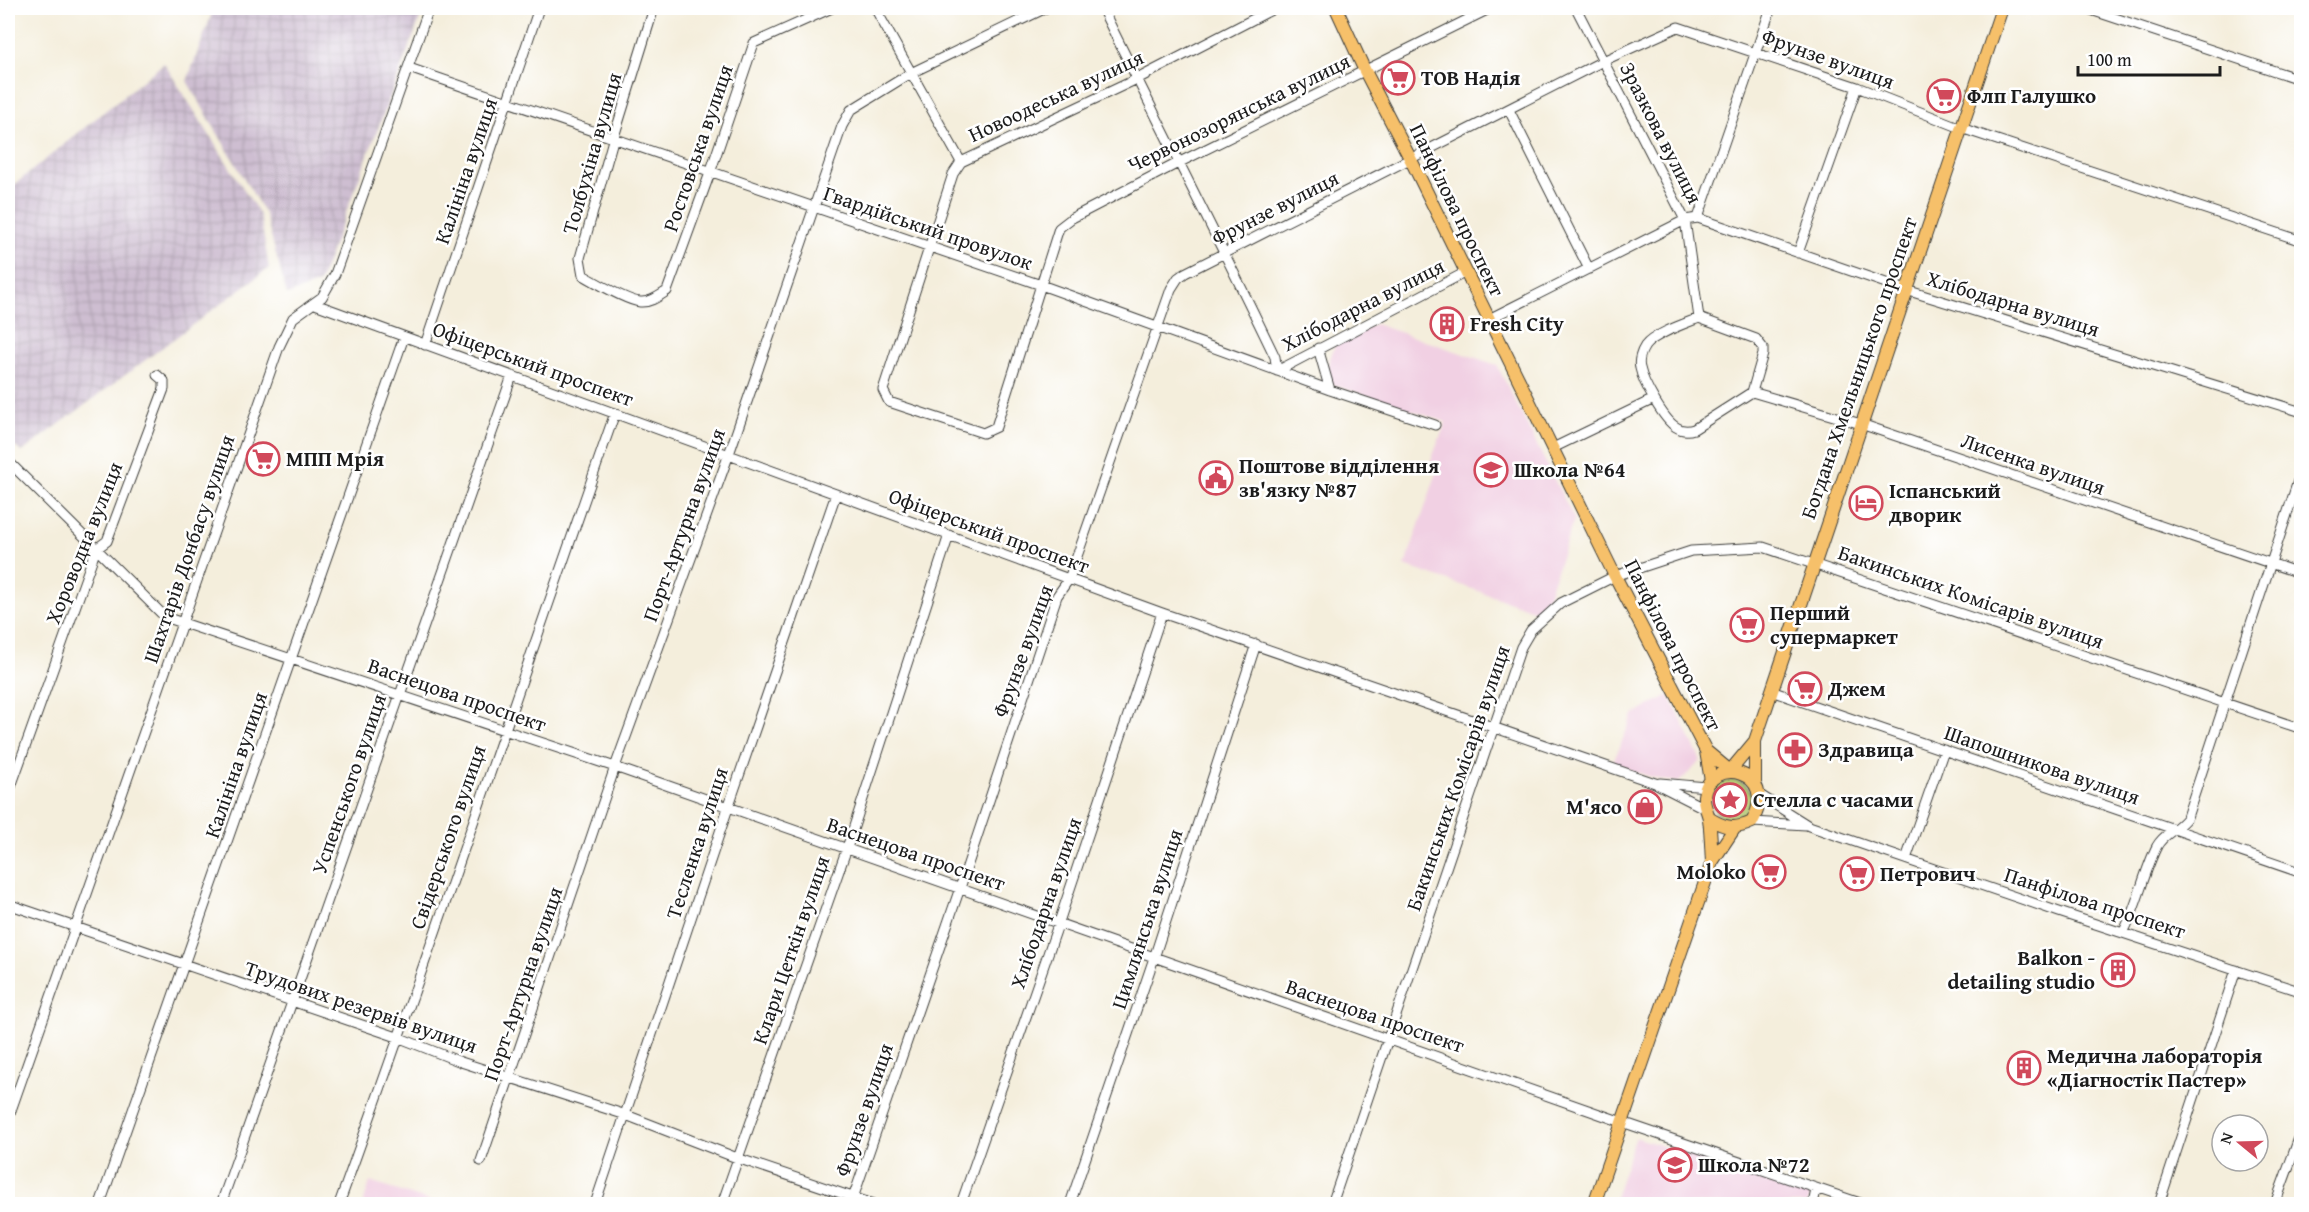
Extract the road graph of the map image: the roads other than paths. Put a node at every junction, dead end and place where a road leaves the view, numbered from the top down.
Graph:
1 (429, 8) edge
2 (539, 8) edge
3 (654, 8) edge
4 (832, 8) edge
5 (875, 8) edge
6 (1046, 8) edge
7 (1102, 8) edge
8 (1275, 8) edge
9 (1336, 8) edge
10 (1491, 8) edge
11 (1576, 8) edge
12 (1771, 8) edge
13 (2002, 8) edge
14 (2085, 8) edge
15 (1755, 52) junction
16 (1603, 61) junction
17 (409, 68) junction
18 (1365, 71) junction
19 (911, 73) junction
20 (1137, 79) junction
21 (2301, 80) edge
22 (1857, 87) junction
23 (508, 104) junction
24 (1509, 110) junction
25 (1961, 128) junction
26 (613, 140) junction
27 (1411, 160) junction
28 (961, 162) junction
29 (1178, 163) junction
30 (710, 173) junction
31 (813, 208) junction
32 (1698, 218) junction
33 (1685, 220) junction
34 (2301, 241) edge
35 (930, 248) junction
36 (1225, 253) junction
37 (1798, 253) junction
38 (1589, 269) junction
39 (1466, 272) junction
40 (1041, 285) junction
41 (1906, 290) junction
42 (614, 292) joint
43 (315, 304) junction
44 (1699, 318) junction
45 (1489, 319) junction
46 (1157, 327) junction
47 (404, 337) junction
48 (425, 345) junction
49 (1318, 348) junction
50 (1276, 371) junction
51 (157, 375) dead end
52 (512, 376) junction
53 (1330, 390) junction
54 (1752, 392) junction
55 (1654, 399) junction
56 (2301, 412) edge
57 (615, 413) junction
58 (1861, 424) junction
59 (1435, 425) dead end
60 (1553, 448) junction
61 (729, 454) junction
62 (9, 465) edge
63 (2301, 469) edge
64 (836, 494) junction
65 (949, 536) junction
66 (96, 549) junction
67 (1814, 563) junction
68 (2270, 563) junction
69 (2301, 574) edge
70 (1615, 576) junction
71 (1069, 579) junction
72 (1162, 613) junction
73 (182, 622) junction
74 (1256, 644) junction
75 (292, 658) junction
76 (1771, 691) junction
77 (399, 694) junction
78 (2225, 702) junction
79 (1493, 728) junction
80 (2301, 729) edge
81 (504, 730) junction
82 (1755, 741) junction
83 (1944, 750) junction
84 (1706, 751) junction
85 (615, 767) junction
86 (1730, 771) junction
87 (1655, 783) junction
88 (1755, 783) junction
89 (1709, 784) junction
90 (8, 795) edge
91 (1760, 795) junction
92 (728, 808) junction
93 (1707, 814) junction
94 (1752, 822) junction
95 (1809, 826) junction
96 (1734, 829) junction
97 (2174, 830) junction
98 (847, 848) junction
99 (1906, 859) junction
100 (1712, 862) junction
101 (2301, 873) edge
102 (960, 888) junction
103 (8, 904) edge
104 (1059, 922) junction
105 (75, 928) junction
106 (2123, 933) junction
107 (1154, 958) junction
108 (184, 966) junction
109 (2236, 970) junction
110 (2301, 992) edge
111 (292, 1002) junction
112 (400, 1038) junction
113 (1388, 1040) junction
114 (511, 1076) junction
115 (626, 1115) junction
116 (8, 1119) edge
117 (1622, 1122) junction
118 (2301, 1130) edge
119 (737, 1158) junction
120 (481, 1161) dead end
121 (1816, 1190) junction
122 (852, 1201) edge
123 (100, 1204) edge
124 (221, 1204) edge
125 (339, 1204) edge
126 (595, 1204) edge
127 (722, 1204) edge
128 (873, 1204) edge
129 (961, 1204) edge
130 (1070, 1204) edge
131 (1332, 1204) edge
132 (1594, 1204) edge
133 (1813, 1204) edge
134 (1863, 1204) edge
135 (2159, 1204) edge
136 (2275, 1204) edge

1 - 17 street, Шахтарів Донбасу вулиця
2 - 23 street, Калініна вулиця
3 - 26 street, Толбухіна вулиця
4 - 30 street, Ростовська вулиця
5 - 19 street
6 - 19 street, Порт-Артурна вулиця
7 - 20 street
8 - 20 street, Новоодеська вулиця
9 - 18 main road, Панфілова проспект
10 - 18 street, Червонозорянська вулиця
11 - 16 street, Зразкова вулиця
12 - 15 street
13 - 25 main road, Богдана Хмельницького проспект
14 - 21 street
15 - 16 street, Фрунзе вулиця
15 - 22 street, Фрунзе вулиця
15 - 32 street
16 - 24 street, Фрунзе вулиця
16 - 33 street, Зразкова вулиця
17 - 23 street, Гвардійський провулок
17 - 43 street, Шахтарів Донбасу вулиця
18 - 27 main road, Панфілова проспект
18 - 29 street, Червонозорянська вулиця
19 - 28 street
19 - 31 street, Порт-Артурна вулиця
20 - 28 street, Новоодеська вулиця
20 - 29 street
22 - 25 street, Фрунзе вулиця
22 - 37 street
23 - 26 street, Гвардійський провулок
23 - 48 street, Калініна вулиця
24 - 27 street, Фрунзе вулиця
24 - 38 street
25 - 34 street, Фрунзе вулиця
25 - 41 main road, Богдана Хмельницького проспект
26 - 30 street, Гвардійський провулок
26 - 42 street, Толбухіна вулиця
27 - 36 street, Фрунзе вулиця
27 - 39 main road, Панфілова проспект
28 - 35 street, Новоодеська вулиця
29 - 36 street
29 - 40 street, Червонозорянська вулиця
30 - 31 street, Гвардійський провулок
30 - 42 street, Ростовська вулиця
31 - 35 street, Гвардійський провулок
31 - 61 street, Порт-Артурна вулиця
32 - 33 street, Хлібодарна вулиця
32 - 37 street, Хлібодарна вулиця
33 - 38 street, Хлібодарна вулиця
33 - 44 street, Зразкова вулиця
35 - 40 street, Гвардійський провулок
35 - 40 street, Новоодеська вулиця
36 - 46 street, Фрунзе вулиця
36 - 50 street
37 - 41 street, Хлібодарна вулиця
38 - 45 street, Хлібодарна вулиця
39 - 45 main road, Панфілова проспект
39 - 49 street, Хлібодарна вулиця
40 - 46 street, Гвардійський провулок
41 - 56 street, Хлібодарна вулиця
41 - 58 main road, Богдана Хмельницького проспект
43 - 47 street, Офіцерський проспект
43 - 73 street, Шахтарів Донбасу вулиця
44 - 54 street
44 - 55 street
45 - 60 main road, Панфілова проспект
46 - 50 street, Гвардійський провулок
46 - 71 street, Фрунзе вулиця
47 - 48 street, Офіцерський проспект
47 - 75 street, Калініна вулиця
48 - 52 street, Офіцерський проспект
49 - 50 street, Хлібодарна вулиця
49 - 53 street
50 - 53 street, Гвардійський провулок
51 - 66 street, Хороводна вулиця
52 - 57 street, Офіцерський проспект
52 - 77 street, Успенського вулиця
53 - 59 street, Гвардійський провулок
54 - 55 street
54 - 58 street, Лисенка вулиця
55 - 60 street
57 - 61 street, Офіцерський проспект
57 - 81 street, Свідерського вулиця
58 - 67 main road, Богдана Хмельницького проспект
58 - 68 street, Лисенка вулиця
60 - 70 main road, Панфілова проспект
61 - 64 street, Офіцерський проспект
61 - 85 street, Порт-Артурна вулиця
62 - 66 street, Васнецова проспект
63 - 68 street
64 - 65 street, Офіцерський проспект
64 - 92 street, Тесленка вулиця
65 - 71 street, Офіцерський проспект
65 - 98 street, Клари Цеткін вулиця
66 - 73 street, Васнецова проспект
66 - 90 street, Хороводна вулиця
67 - 70 street, Бакинських Комісарів вулиця
67 - 76 main road, Богдана Хмельницького проспект
67 - 78 street, Бакинських Комісарів вулиця
68 - 69 street, Лисенка вулиця
68 - 78 street
70 - 79 street, Бакинських Комісарів вулиця
70 - 84 main road, Панфілова проспект
71 - 72 street, Офіцерський проспект
71 - 102 street, Фрунзе вулиця
72 - 74 street, Офіцерський проспект
72 - 104 street, Хлібодарна вулиця
73 - 75 street, Васнецова проспект
73 - 105 street, Шахтарів Донбасу вулиця
74 - 79 street, Офіцерський проспект
74 - 107 street, Цимлянська вулиця
75 - 77 street, Васнецова проспект
75 - 108 street, Калініна вулиця
76 - 82 main road, Богдана Хмельницького проспект
76 - 83 street, Шапошникова вулиця
77 - 81 street, Васнецова проспект
77 - 111 street, Успенського вулиця
78 - 80 street, Бакинських Комісарів вулиця
78 - 97 street
79 - 87 street, Офіцерський проспект
79 - 113 street, Бакинських Комісарів вулиця
81 - 85 street, Васнецова проспект
81 - 112 street, Свідерського вулиця
82 - 86 main road
82 - 88 main road
83 - 97 street, Шапошникова вулиця
83 - 99 street
84 - 86 main road, Панфілова проспект
84 - 89 main road, Панфілова проспект
85 - 92 street, Васнецова проспект
85 - 114 street, Порт-Артурна вулиця
86 - 88 main road
86 - 89 main road
87 - 89 street
87 - 93 street
88 - 91 main road
89 - 93 main road
91 - 94 main road
91 - 95 street, Панфілова проспект
92 - 98 street, Васнецова проспект
92 - 115 street, Тесленка вулиця
93 - 96 main road
93 - 100 main road
94 - 95 street, Панфілова проспект
94 - 96 main road
95 - 99 street, Панфілова проспект
96 - 100 main road
97 - 101 street, Шапошникова вулиця
97 - 106 street
98 - 102 street, Васнецова проспект
98 - 119 street, Клари Цеткін вулиця
99 - 106 street, Панфілова проспект
100 - 117 main road
102 - 104 street, Васнецова проспект
102 - 122 street, Фрунзе вулиця
103 - 105 street, Трудових резервів вулиця
104 - 107 street, Васнецова проспект
104 - 129 street, Хлібодарна вулиця
105 - 108 street, Трудових резервів вулиця
105 - 116 street, Шахтарів Донбасу вулиця
106 - 109 street, Панфілова проспект
107 - 113 street, Васнецова проспект
107 - 130 street, Цимлянська вулиця
108 - 111 street, Трудових резервів вулиця
108 - 123 street, Калініна вулиця
109 - 110 street, Панфілова проспект
109 - 135 street
111 - 112 street, Трудових резервів вулиця
111 - 124 street, Успенського вулиця
112 - 114 street, Трудових резервів вулиця
112 - 125 street, Свідерського вулиця
113 - 117 street, Васнецова проспект
113 - 131 street, Бакинських Комісарів вулиця
114 - 115 street, Трудових резервів вулиця
114 - 120 street, Порт-Артурна вулиця
115 - 119 street, Трудових резервів вулиця
115 - 126 street, Тесленка вулиця
117 - 121 street, Васнецова проспект
117 - 132 main road
118 - 136 street
119 - 122 street, Трудових резервів вулиця
119 - 127 street, Клари Цеткін вулиця
121 - 133 street
121 - 134 street, Васнецова проспект
122 - 128 street, Трудових резервів вулиця

